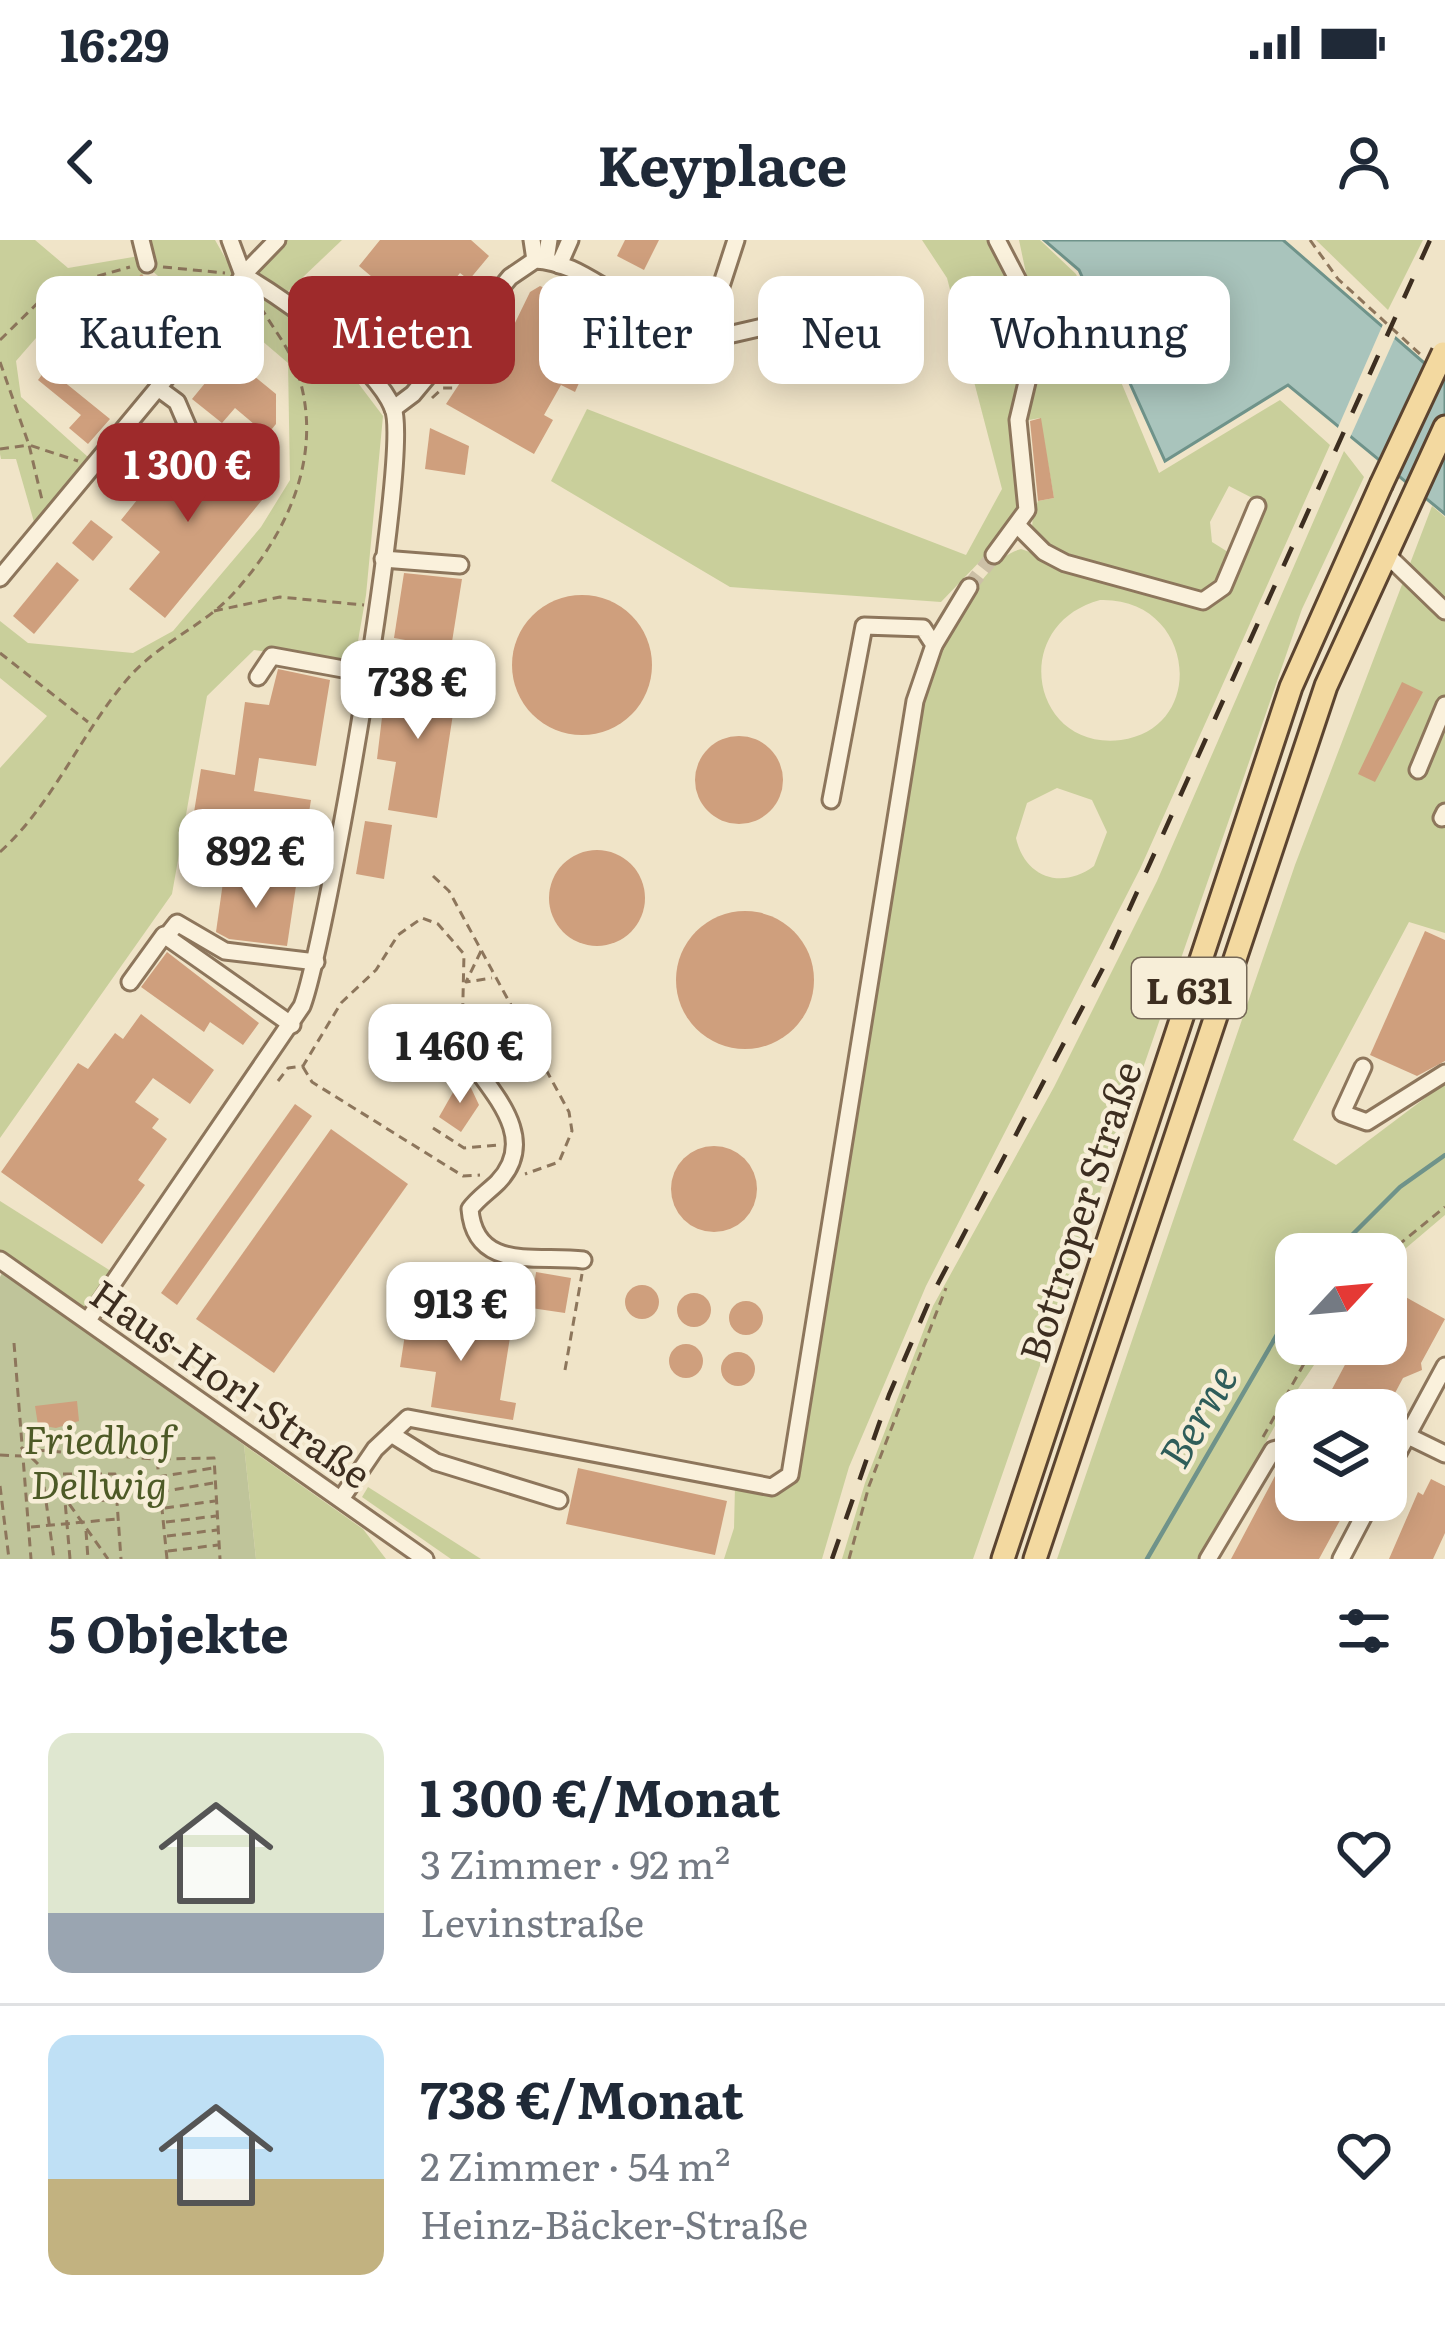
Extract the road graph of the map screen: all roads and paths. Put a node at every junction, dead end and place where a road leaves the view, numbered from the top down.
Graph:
1 (141, 240) edge
2 (230, 240) edge
3 (277, 240) edge
4 (532, 240) edge
5 (549, 240) edge
6 (570, 240) edge
7 (736, 240) edge
8 (997, 240) edge
9 (1310, 240) edge
10 (547, 262) junction
11 (147, 265) junction
12 (243, 274) junction
13 (577, 276) edge
14 (724, 276) edge
15 (0, 340) edge
16 (1440, 355) edge
17 (0, 362) edge
18 (158, 388) junction
19 (454, 388) dead end
20 (447, 390) junction
21 (445, 399) dead end
22 (424, 401) dead end
23 (393, 409) junction
24 (1445, 427) edge
25 (29, 445) junction
26 (0, 449) edge
27 (218, 456) dead end
28 (88, 470) junction
29 (1257, 506) dead end
30 (53, 513) junction
31 (1018, 526) junction
32 (1385, 553) junction
33 (994, 555) tunnel mouth
34 (382, 559) junction
35 (460, 565) dead end
36 (0, 578) edge
37 (969, 587) tunnel mouth
38 (376, 607) junction
39 (1445, 611) edge
40 (212, 612) junction
41 (934, 645) junction
42 (0, 653) edge
43 (365, 674) junction
44 (258, 677) dead end
45 (1445, 705) edge
46 (1442, 723) edge
47 (91, 724) junction
48 (1418, 770) dead end
49 (831, 800) dead end
50 (0, 852) edge
51 (433, 876) dead end
52 (166, 937) junction
53 (482, 949) junction
54 (316, 962) junction
55 (495, 978) junction
56 (130, 982) dead end
57 (466, 982) junction
58 (292, 1025) junction
59 (466, 1054) joint
60 (303, 1066) junction
61 (1363, 1067) dead end
62 (1445, 1073) edge
63 (278, 1082) dead end
64 (433, 1128) dead end
65 (500, 1164) junction
66 (1445, 1207) edge
67 (1407, 1238) edge
68 (0, 1260) edge
69 (583, 1260) joint
70 (946, 1288) dead end
71 (88, 1320) junction
72 (14, 1343) dead end
73 (1445, 1366) edge
74 (565, 1370) dead end
75 (391, 1434) junction
76 (1408, 1436) joint
77 (22, 1448) junction
78 (1275, 1449) edge
79 (1445, 1454) edge
80 (0, 1455) edge
81 (22, 1456) junction
82 (157, 1459) junction
83 (214, 1468) junction
84 (41, 1469) junction
85 (48, 1474) junction
86 (158, 1477) junction
87 (215, 1483) junction
88 (0, 1486) edge
89 (116, 1486) junction
90 (57, 1490) junction
91 (160, 1492) junction
92 (341, 1499) junction
93 (118, 1500) junction
94 (65, 1501) junction
95 (217, 1501) junction
96 (559, 1501) dead end
97 (161, 1509) junction
98 (218, 1516) junction
99 (118, 1519) junction
100 (1361, 1521) edge
101 (67, 1523) junction
102 (81, 1523) junction
103 (163, 1523) junction
104 (50, 1525) junction
105 (28, 1528) junction
106 (86, 1529) junction
107 (218, 1529) junction
108 (3, 1532) edge
109 (164, 1536) junction
110 (220, 1545) junction
111 (165, 1551) junction
112 (420, 1557) edge
113 (9, 1559) edge
114 (31, 1559) edge
115 (54, 1559) edge
116 (70, 1559) edge
117 (88, 1559) edge
118 (105, 1559) edge
119 (121, 1559) edge
120 (167, 1559) edge
121 (220, 1559) edge
122 (849, 1559) edge
123 (1003, 1559) edge
124 (1035, 1559) edge
125 (1208, 1559) edge
126 (1341, 1559) edge

1 - 11 street
2 - 12 street
3 - 12 street
4 - 10 street
5 - 10 street
6 - 10 street
7 - 14 street
8 - 31 street
9 - 16 path
10 - 13 street
10 - 23 street
11 - 12 path
11 - 15 path
12 - 18 street
12 - 23 street
12 - 40 path
16 - 123 main road, Bottroper Straße / L 631, bridge
17 - 25 path
18 - 27 street
18 - 28 street
19 - 20 path
20 - 21 path
20 - 22 path
23 - 34 street
24 - 32 main road, Bottroper Straße / L 631
25 - 26 path
25 - 28 path
25 - 30 path
28 - 30 street
29 - 31 street
30 - 36 street
31 - 33 street
32 - 39 street
32 - 124 main road, Bottroper Straße / L 631
34 - 35 street
34 - 38 street
37 - 41 street
38 - 40 path
38 - 43 street
40 - 47 path
41 - 49 street
41 - 75 street
42 - 47 path
43 - 44 street
43 - 54 street
45 - 46 street
46 - 48 street
47 - 50 path
51 - 53 path
52 - 54 street
52 - 56 street
52 - 58 street
53 - 55 path
53 - 57 path
54 - 58 street
55 - 57 path
55 - 65 path
57 - 59 path
57 - 60 path
58 - 71 street
59 - 65 street
60 - 63 path
60 - 65 path
61 - 62 street
64 - 65 path
65 - 69 street
66 - 67 path
68 - 71 street, Haus-Horl-Straße
69 - 74 path
70 - 122 path
71 - 92 street, Haus-Horl-Straße
72 - 77 path
73 - 76 street
75 - 92 street
75 - 96 street
76 - 79 street
77 - 81 path
77 - 82 path
77 - 84 path
78 - 125 street
80 - 81 path
81 - 105 path
82 - 83 path
82 - 86 path
83 - 86 path
83 - 87 path
84 - 85 path
84 - 104 path
85 - 89 path
85 - 90 path
86 - 91 path
87 - 91 path
87 - 95 path
88 - 108 path
89 - 90 path
89 - 93 path
90 - 94 path
91 - 97 path
92 - 112 street, Haus-Horl-Straße
93 - 94 path
93 - 99 path
94 - 101 path
94 - 102 path
95 - 97 path
95 - 98 path
97 - 103 path
98 - 103 path
98 - 107 path
99 - 102 path
99 - 119 path
100 - 126 street
101 - 102 path
101 - 104 path
101 - 116 path
102 - 106 path
103 - 109 path
104 - 105 path
104 - 115 path
105 - 114 path
106 - 117 path
106 - 118 path
107 - 109 path
107 - 110 path
108 - 113 path
109 - 111 path
110 - 111 path
110 - 121 path
111 - 120 path

